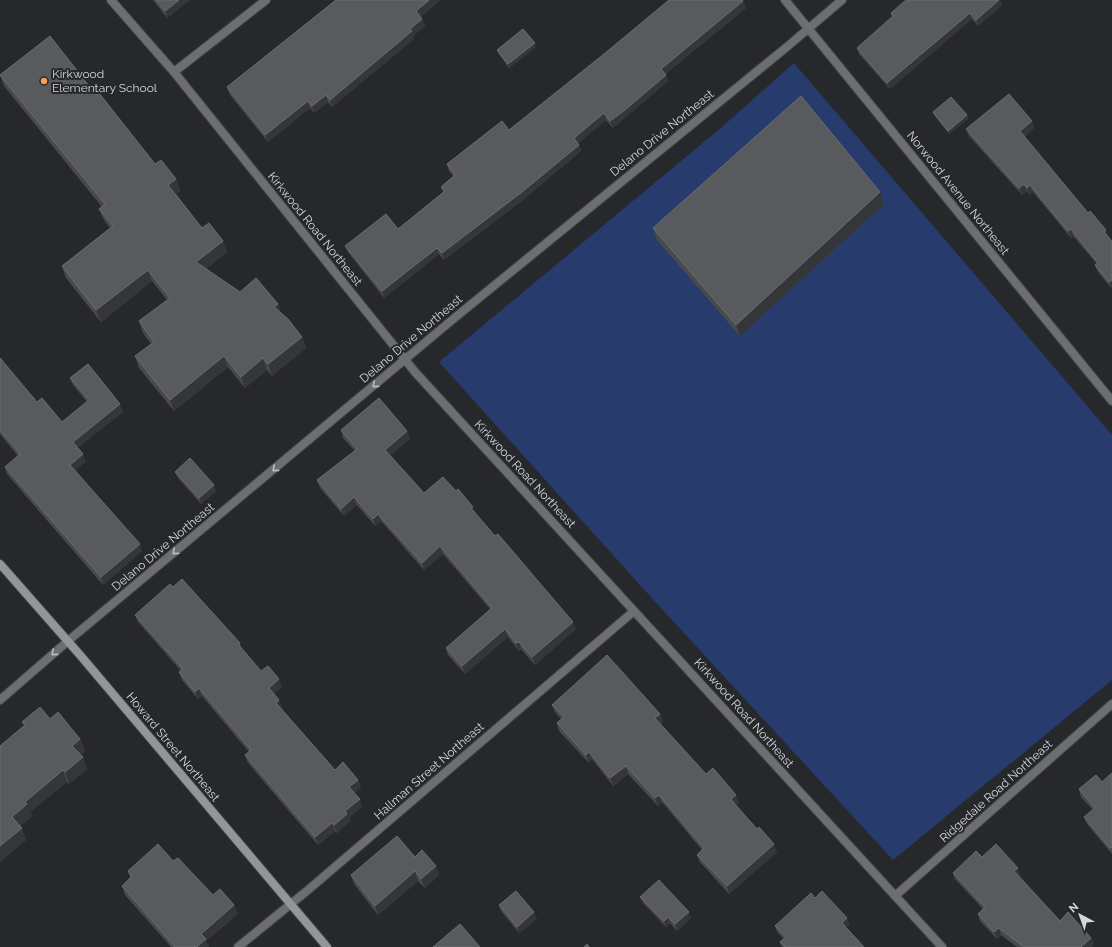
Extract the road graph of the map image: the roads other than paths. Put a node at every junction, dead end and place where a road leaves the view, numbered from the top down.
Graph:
1 (111, 0) edge
2 (266, 0) edge
3 (785, 0) edge
4 (842, 0) edge
5 (809, 29) junction
6 (174, 72) junction
7 (405, 360) junction
8 (1112, 401) edge
9 (0, 564) edge
10 (634, 611) junction
11 (68, 641) junction
12 (0, 700) edge
13 (1112, 704) edge
14 (895, 896) junction
15 (289, 904) junction
16 (238, 947) edge
17 (327, 947) edge
18 (941, 947) edge

1 - 6 street, Kirkwood Road Northeast
2 - 6 street
3 - 5 street, Norwood Avenue Northeast
4 - 5 street, Delano Drive Northeast
5 - 7 street, Delano Drive Northeast
5 - 8 street, Norwood Avenue Northeast
6 - 7 street, Kirkwood Road Northeast
7 - 10 street, Kirkwood Road Northeast
7 -> 11 street, Delano Drive Northeast
9 - 11 street, Howard Street Northeast
10 - 14 street, Kirkwood Road Northeast
10 - 15 street, Hallman Street Northeast
11 -> 12 street, Delano Drive Northeast
11 - 15 street, Howard Street Northeast
13 - 14 street, Ridgedale Road Northeast
14 - 18 street, Kirkwood Road Northeast
15 - 16 street, Hallman Street Northeast
15 - 17 street, Howard Street Northeast

